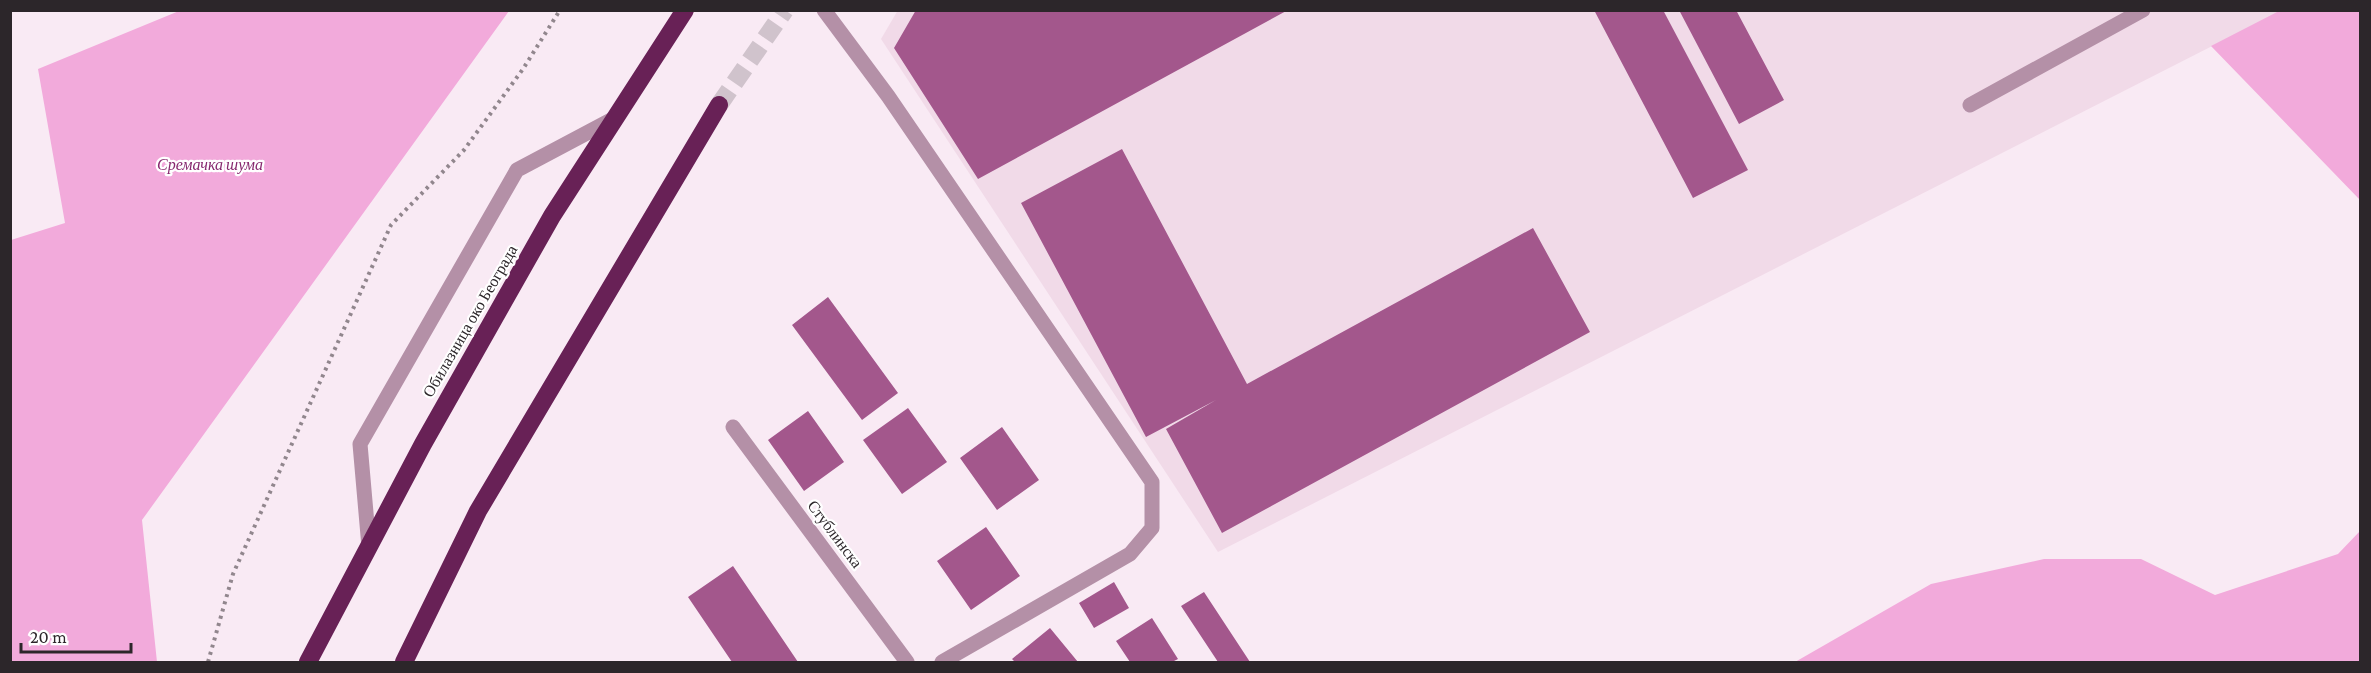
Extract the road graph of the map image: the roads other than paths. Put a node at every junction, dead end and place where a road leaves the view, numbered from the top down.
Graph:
1 (686, 10) edge
2 (824, 10) edge
3 (2143, 10) edge
4 (719, 105) tunnel mouth
5 (1970, 105) dead end
6 (615, 118) junction
7 (733, 427) dead end
8 (369, 547) junction
9 (308, 663) edge
10 (404, 663) edge
11 (907, 663) edge
12 (942, 663) edge

1 - 6 highway, Обилазница око Београда
2 - 12 street
3 - 5 street
4 - 10 highway
6 - 8 highway, Обилазница око Београда
6 - 8 street
7 - 11 street, Стублинска
8 - 9 highway, Обилазница око Београда

